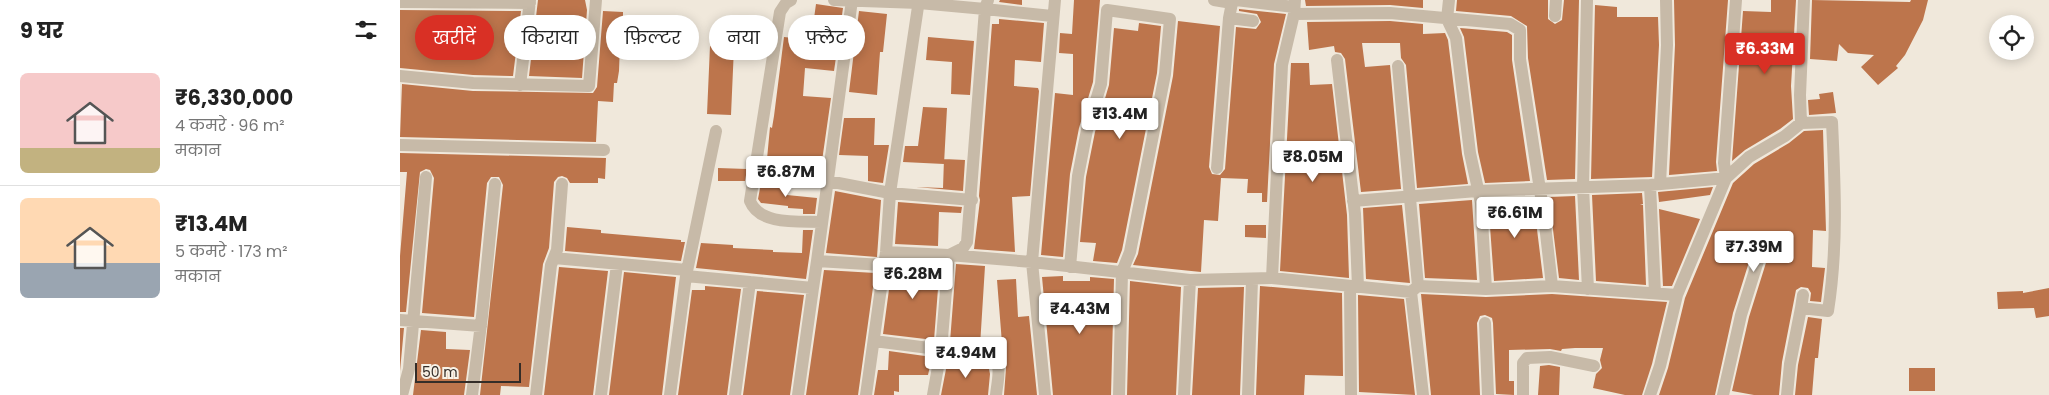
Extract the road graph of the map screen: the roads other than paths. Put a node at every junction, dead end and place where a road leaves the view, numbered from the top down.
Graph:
1 (596, 0) edge
2 (791, 0) edge
3 (834, 0) edge
4 (852, 0) edge
5 (1055, 0) edge
6 (1214, 0) edge
7 (1449, 0) edge
8 (1556, 0) edge
9 (1587, 0) edge
10 (1666, 0) edge
11 (1736, 0) edge
12 (1804, 0) edge
13 (919, 1) edge
14 (1234, 1) edge
15 (400, 2) edge
16 (530, 2) edge
17 (987, 4) edge
18 (1295, 7) edge
19 (1052, 16) junction
20 (1555, 16) dead end
21 (1229, 18) junction
22 (1447, 19) junction
23 (1253, 21) dead end
24 (1337, 60) dead end
25 (1398, 66) dead end
26 (400, 76) edge
27 (520, 85) junction
28 (1801, 123) junction
29 (716, 131) dead end
30 (400, 145) edge
31 (604, 150) dead end
32 (1217, 168) dead end
33 (426, 177) dead end
34 (1726, 178) junction
35 (828, 181) junction
36 (494, 184) dead end
37 (562, 184) dead end
38 (1655, 185) junction
39 (1583, 187) junction
40 (1540, 190) junction
41 (1477, 191) junction
42 (890, 193) junction
43 (1411, 196) junction
44 (972, 200) junction
45 (1353, 201) junction
46 (822, 222) junction
47 (1762, 248) dead end
48 (886, 252) junction
49 (949, 255) junction
50 (554, 258) junction
51 (817, 260) junction
52 (1032, 262) junction
53 (617, 264) junction
54 (883, 265) junction
55 (1070, 267) junction
56 (1122, 272) junction
57 (687, 273) junction
58 (1272, 278) junction
59 (1190, 280) junction
60 (1252, 280) junction
61 (750, 282) junction
62 (1552, 286) junction
63 (1354, 287) junction
64 (813, 288) junction
65 (1414, 289) junction
66 (1486, 289) junction
67 (1588, 289) junction
68 (1655, 293) junction
69 (1678, 295) junction
70 (400, 320) edge
71 (413, 321) junction
72 (1485, 322) dead end
73 (481, 326) junction
74 (874, 341) junction
75 (941, 350) junction
76 (1594, 366) dead end
77 (402, 395) edge
78 (472, 395) edge
79 (536, 395) edge
80 (601, 395) edge
81 (670, 395) edge
82 (735, 395) edge
83 (798, 395) edge
84 (866, 395) edge
85 (933, 395) edge
86 (996, 395) edge
87 (1045, 395) edge
88 (1119, 395) edge
89 (1184, 395) edge
90 (1248, 395) edge
91 (1352, 395) edge
92 (1423, 395) edge
93 (1488, 395) edge
94 (1523, 395) edge
95 (1650, 395) edge
96 (1722, 395) edge
97 (1787, 395) edge

1 - 27 street
2 - 46 street
3 - 4 street
4 - 13 street
4 - 35 street
5 - 19 street
6 - 14 street
7 - 22 street
8 - 20 street
9 - 39 street
10 - 38 street
11 - 34 street
12 - 28 street
13 - 17 street
13 - 42 street
14 - 18 street
14 - 21 street
15 - 16 street
16 - 27 street
17 - 19 street
17 - 44 street
18 - 22 street
18 - 58 street
19 - 52 street
21 - 23 street
21 - 32 street
22 - 40 street
22 - 41 street
24 - 45 street
25 - 43 street
26 - 27 street
28 - 34 street
28 - 97 street
29 - 57 street
30 - 31 street
33 - 71 street
34 - 38 street
34 - 69 street
35 - 42 street
35 - 46 street
36 - 73 street
37 - 50 street
38 - 39 street
38 - 68 street
39 - 40 street
39 - 67 street
40 - 41 street
40 - 62 street
41 - 43 street
41 - 66 street
42 - 44 street
42 - 48 street
43 - 45 street
43 - 65 street
44 - 49 street
45 - 63 street
46 - 51 street
47 - 96 street
48 - 49 street
48 - 54 street
49 - 52 street
49 - 75 street
50 - 53 street
50 - 79 street
51 - 54 street
51 - 64 street
52 - 55 street
52 - 87 street
53 - 57 street
53 - 80 street
54 - 74 street
55 - 56 street
55 - 56 street
56 - 59 street
56 - 88 street
57 - 61 street
57 - 81 street
58 - 60 street
58 - 63 street
59 - 60 street
59 - 89 street
60 - 90 street
61 - 64 street
61 - 82 street
62 - 66 street
62 - 67 street
63 - 65 street
63 - 91 street
64 - 83 street
65 - 66 street
65 - 92 street
67 - 68 street
68 - 69 street
69 - 95 street
70 - 71 street
71 - 73 street
71 - 77 street
72 - 93 street
73 - 78 street
74 - 75 street
74 - 84 street
75 - 85 street
75 - 86 street
76 - 94 street

